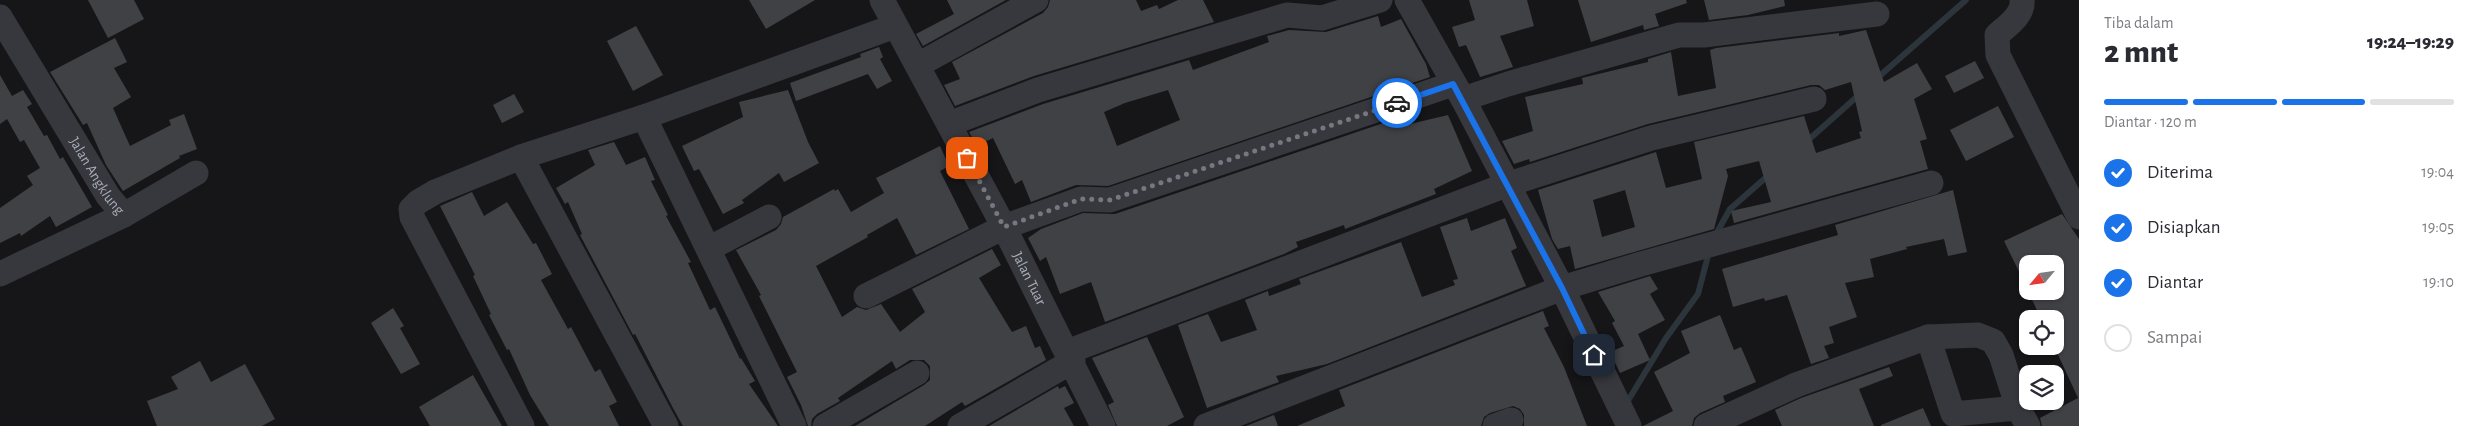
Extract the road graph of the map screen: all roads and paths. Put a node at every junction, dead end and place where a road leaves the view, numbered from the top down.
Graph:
1 (882, 0) edge
2 (1036, 0) edge
3 (1380, 0) edge
4 (1407, 0) edge
5 (2022, 0) edge
6 (1877, 14) dead end
7 (0, 17) edge
8 (895, 26) junction
9 (918, 66) junction
10 (1458, 92) junction
11 (1814, 99) dead end
12 (644, 117) junction
13 (949, 124) junction
14 (521, 157) junction
15 (196, 173) dead end
16 (1931, 183) dead end
17 (1506, 184) junction
18 (124, 215) junction
19 (768, 217) dead end
20 (2079, 218) edge
21 (1004, 227) junction
22 (710, 248) junction
23 (0, 274) edge
24 (1562, 288) junction
25 (866, 296) dead end
26 (1928, 336) junction
27 (1070, 357) junction
28 (917, 373) dead end
29 (2023, 417) edge
30 (1949, 420) edge
31 (522, 426) edge
32 (666, 426) edge
33 (794, 426) edge
34 (825, 426) edge
35 (960, 426) edge
36 (1103, 426) edge
37 (1206, 426) edge
38 (1629, 426) edge
39 (1706, 426) edge

1 - 8 street, Jalan Tuar
2 - 9 street
3 - 13 street
4 - 10 street
5 - 20 street
6 - 10 street
7 - 18 street, Jalan Angklung
8 - 9 street, Jalan Tuar
8 - 12 street
9 - 13 street, Jalan Tuar
10 - 17 street
10 - 21 street
11 - 17 street
12 - 14 street
12 - 22 street
13 - 21 street, Jalan Tuar
14 - 31 street
14 - 32 street
15 - 18 street
16 - 24 street
17 - 24 street
17 - 27 street
18 - 23 street, Jalan Angklung
19 - 22 street
21 - 25 street
21 - 27 street, Jalan Tuar
22 - 33 street
24 - 37 street
24 - 38 street
26 - 29 street
26 - 30 street
26 - 39 street
27 - 35 street
27 - 36 street, Jalan Tuar
28 - 34 street
29 - 30 street

